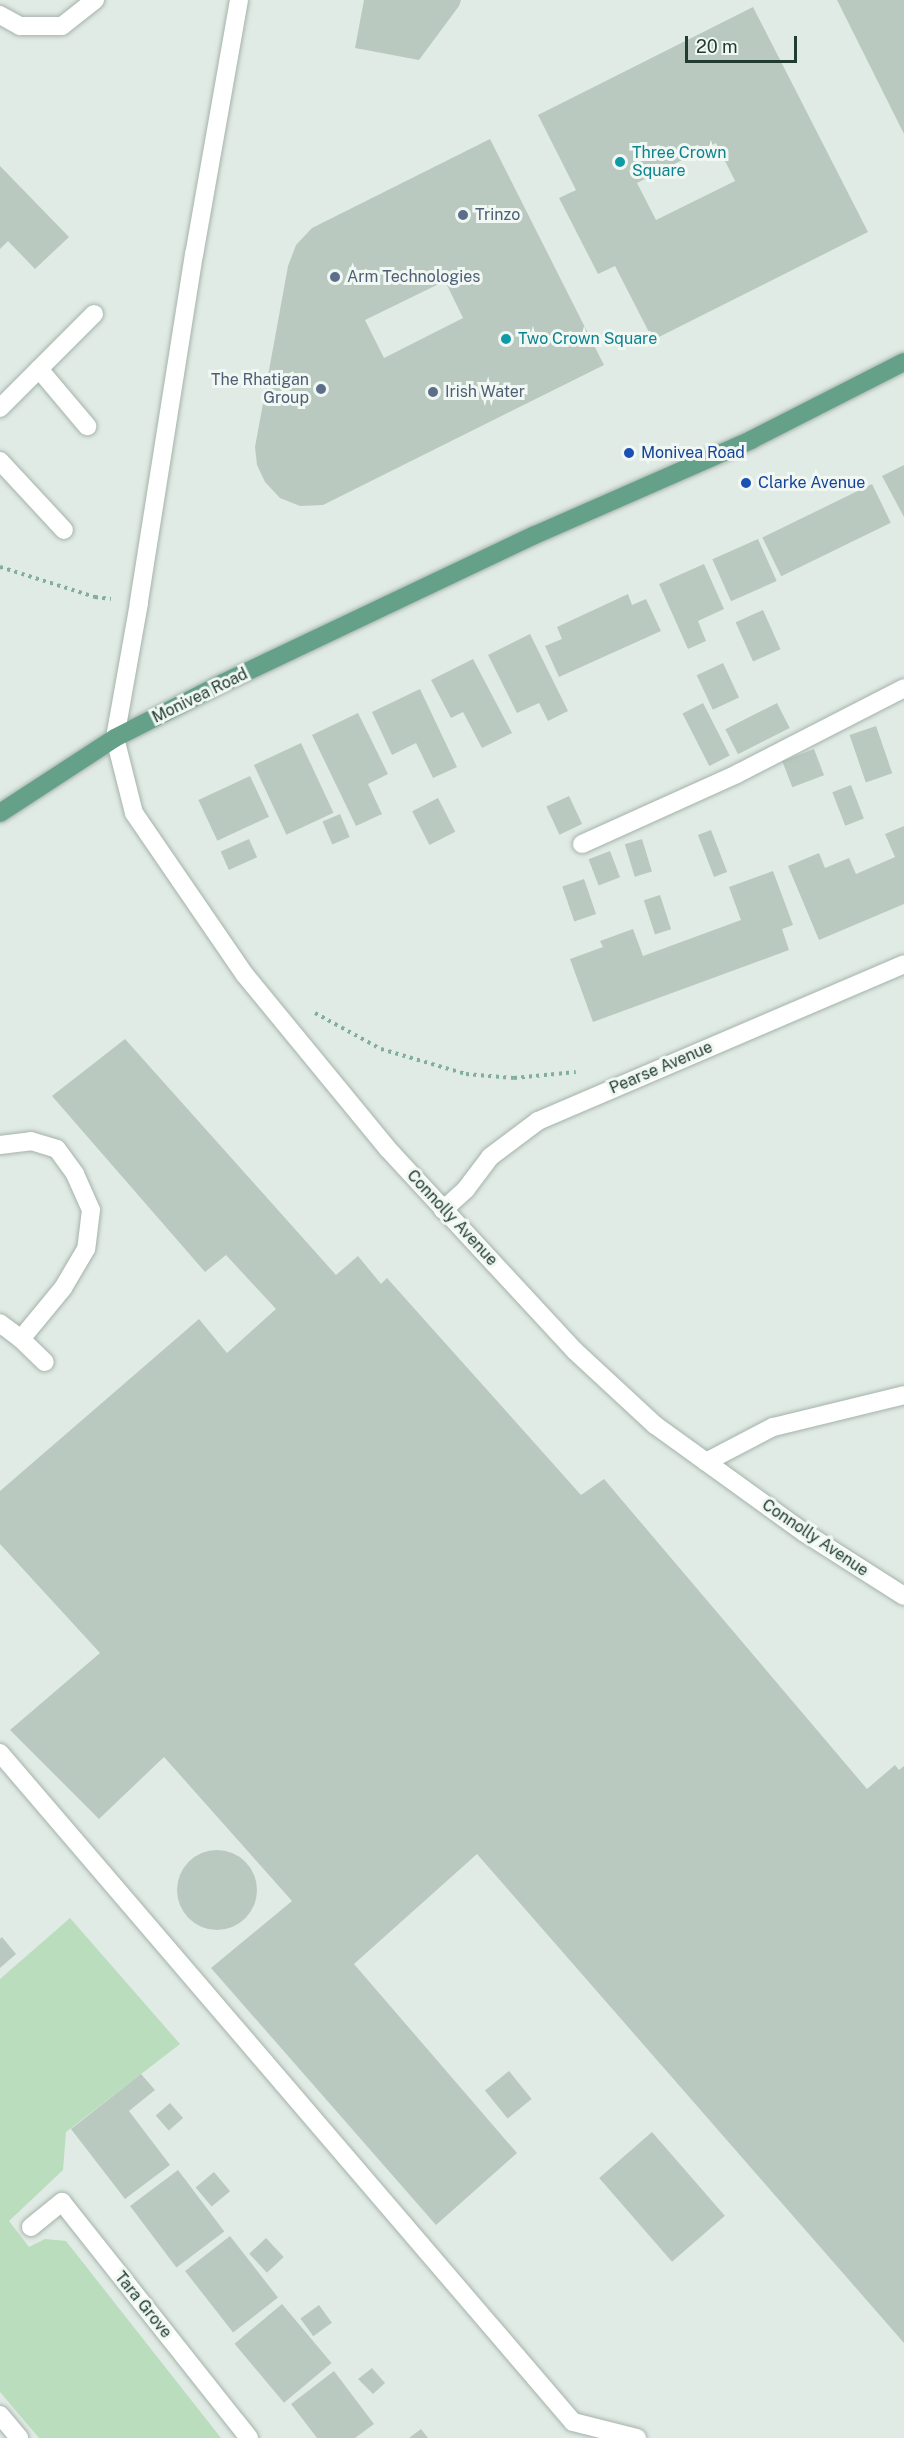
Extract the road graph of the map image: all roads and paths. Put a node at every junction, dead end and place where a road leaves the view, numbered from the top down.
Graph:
1 (95, 0) edge
2 (239, 0) edge
3 (0, 15) edge
4 (94, 314) dead end
5 (904, 362) edge
6 (39, 369) junction
7 (0, 408) edge
8 (87, 426) dead end
9 (0, 461) edge
10 (64, 530) dead end
11 (0, 567) edge
12 (139, 603) junction
13 (904, 688) edge
14 (115, 738) junction
15 (0, 813) edge
16 (582, 844) dead end
17 (904, 964) edge
18 (305, 1008) dead end
19 (613, 1089) junction
20 (0, 1145) edge
21 (443, 1210) junction
22 (0, 1323) edge
23 (21, 1339) junction
24 (45, 1362) dead end
25 (904, 1395) edge
26 (706, 1462) junction
27 (904, 1596) edge
28 (0, 1753) edge
29 (30, 2227) dead end
30 (0, 2415) edge
31 (19, 2438) edge
32 (249, 2438) edge
33 (637, 2438) edge

1 - 3 street
2 - 12 street
4 - 6 street
5 - 14 main road, Monivea Road
6 - 7 street
6 - 8 street
9 - 10 street
11 - 12 path
12 - 14 street
13 - 16 street
14 - 15 main road, Monivea Road
14 - 21 street, Connolly Avenue
17 - 19 street, Pearse Avenue
18 - 19 path
19 - 21 street, Pearse Avenue
20 - 23 street
21 - 26 street, Connolly Avenue
22 - 23 street
23 - 24 street
25 - 26 street
26 - 27 street, Connolly Avenue
28 - 33 street
29 - 32 street, Tara Grove
30 - 31 street

